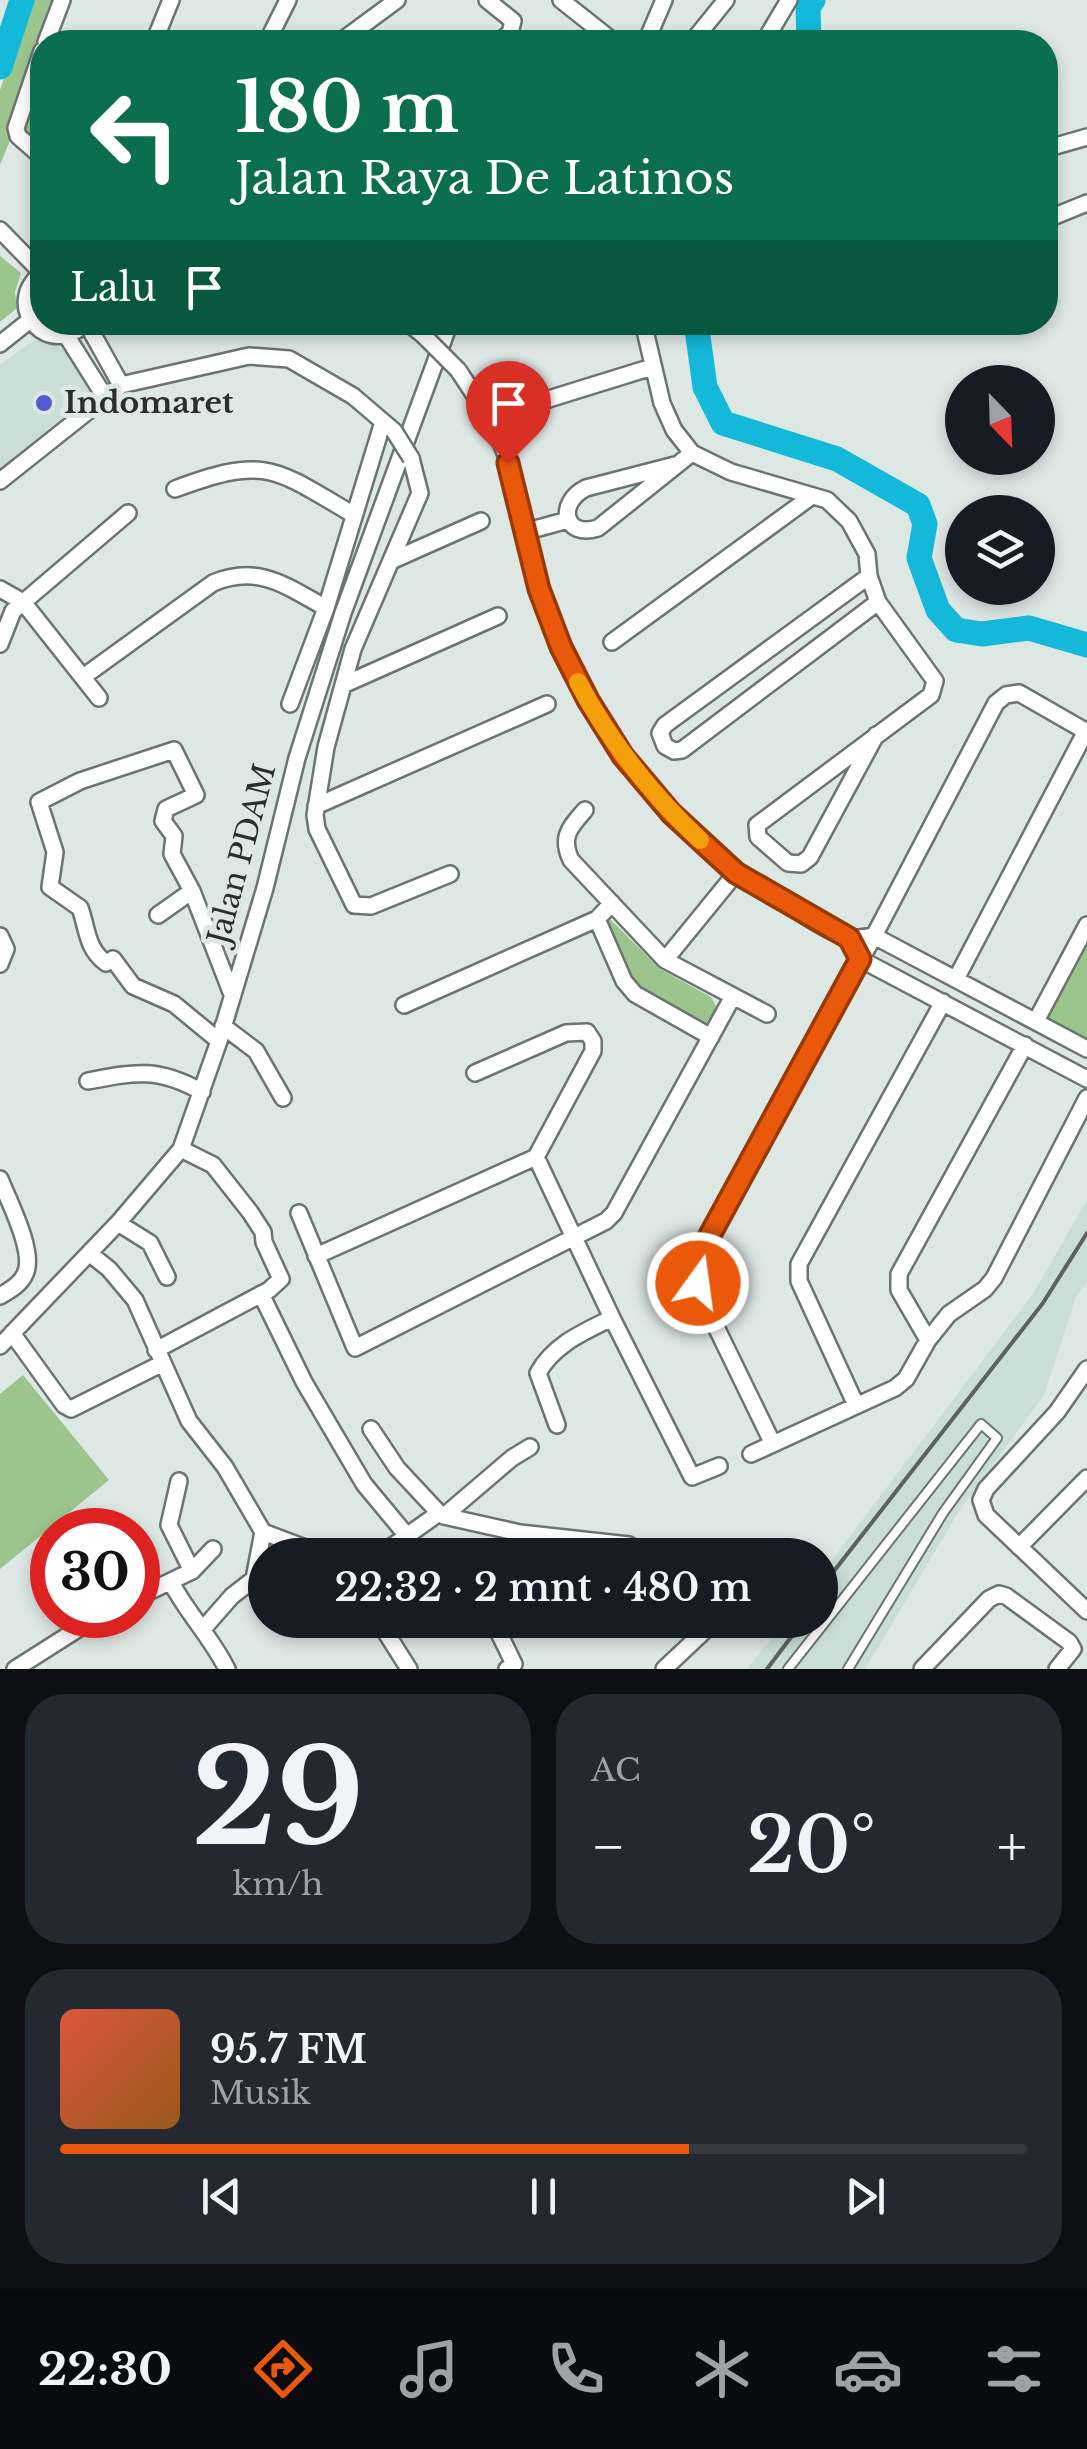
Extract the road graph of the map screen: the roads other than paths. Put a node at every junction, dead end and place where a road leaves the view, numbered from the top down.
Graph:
1 (62, 0) edge
2 (171, 0) edge
3 (288, 0) edge
4 (398, 0) edge
5 (487, 0) edge
6 (664, 0) edge
7 (726, 0) edge
8 (789, 0) edge
9 (564, 1) edge
10 (51, 30) edge
11 (159, 30) edge
12 (273, 30) edge
13 (357, 30) edge
14 (511, 30) edge
15 (599, 30) edge
16 (651, 30) edge
17 (702, 30) edge
18 (771, 30) edge
19 (30, 87) edge
20 (1087, 137) edge
21 (1058, 145) edge
22 (30, 147) edge
23 (1087, 203) edge
24 (1058, 215) edge
25 (0, 230) edge
26 (30, 261) edge
27 (30, 287) edge
28 (30, 320) joint
29 (66, 335) edge
30 (93, 335) edge
31 (422, 335) edge
32 (445, 335) edge
33 (646, 335) edge
34 (0, 344) edge
35 (652, 367) junction
36 (121, 385) junction
37 (105, 397) junction
38 (523, 407) dead end
39 (389, 427) junction
40 (692, 453) junction
41 (676, 465) junction
42 (0, 480) edge
43 (174, 490) dead end
44 (812, 496) junction
45 (128, 513) dead end
46 (354, 516) junction
47 (568, 520) junction
48 (481, 521) dead end
49 (524, 532) junction
50 (391, 561) junction
51 (869, 576) junction
52 (0, 589) edge
53 (23, 602) junction
54 (878, 602) junction
55 (326, 608) junction
56 (498, 616) dead end
57 (612, 642) dead end
58 (0, 644) edge
59 (82, 677) junction
60 (344, 685) junction
61 (99, 698) dead end
62 (290, 704) dead end
63 (546, 704) dead end
64 (1086, 731) edge
65 (876, 735) junction
66 (316, 806) junction
67 (585, 810) dead end
68 (736, 873) junction
69 (450, 874) dead end
70 (192, 891) junction
71 (612, 903) junction
72 (158, 915) dead end
73 (597, 919) junction
74 (1087, 926) edge
75 (0, 936) edge
76 (874, 936) junction
77 (849, 938) junction
78 (860, 959) junction
79 (665, 960) junction
80 (0, 964) edge
81 (956, 979) junction
82 (231, 992) junction
83 (732, 998) junction
84 (943, 1002) junction
85 (404, 1005) dead end
86 (766, 1014) dead end
87 (1036, 1021) junction
88 (221, 1033) junction
89 (711, 1037) junction
90 (1025, 1046) junction
91 (1087, 1049) edge
92 (475, 1073) dead end
93 (1087, 1078) edge
94 (88, 1081) dead end
95 (202, 1092) junction
96 (283, 1098) dead end
97 (1087, 1098) edge
98 (181, 1150) junction
99 (536, 1158) junction
100 (0, 1179) edge
101 (300, 1214) dead end
102 (118, 1223) junction
103 (577, 1238) junction
104 (89, 1253) junction
105 (316, 1256) junction
106 (166, 1277) dead end
107 (260, 1294) junction
108 (0, 1296) edge
109 (612, 1318) junction
110 (12, 1333) junction
111 (928, 1340) junction
112 (0, 1346) edge
113 (159, 1357) junction
114 (1087, 1369) edge
115 (856, 1405) junction
116 (556, 1425) dead end
117 (371, 1429) dead end
118 (772, 1444) junction
119 (530, 1447) dead end
120 (750, 1454) dead end
121 (718, 1466) dead end
122 (1087, 1478) edge
123 (179, 1481) dead end
124 (441, 1515) junction
125 (262, 1532) junction
126 (408, 1537) joint
127 (278, 1538) edge
128 (527, 1538) edge
129 (1020, 1547) junction
130 (213, 1549) dead end
131 (192, 1572) junction
132 (171, 1582) junction
133 (160, 1587) edge
134 (1085, 1605) edge
135 (203, 1629) junction
136 (55, 1638) edge
137 (389, 1638) edge
138 (501, 1638) edge
139 (692, 1638) edge
140 (15, 1669) edge
141 (227, 1669) edge
142 (409, 1669) edge
143 (507, 1669) edge
144 (664, 1669) edge
145 (788, 1669) edge
146 (848, 1669) edge
147 (922, 1669) edge
148 (1057, 1669) edge

1 - 10 street
2 - 11 street
3 - 12 street
4 - 13 street
5 - 14 street
6 - 16 street
7 - 17 street
8 - 18 street
9 - 15 street
19 - 22 street
20 - 21 street
23 - 24 street
25 - 26 street
27 - 28 street
28 - 34 street
29 - 37 street
30 - 36 street
31 - 49 street, bridge
32 - 82 street, Jalan PDAM
33 - 35 street
35 - 38 street
35 - 40 street
36 - 37 street
36 - 39 street
37 - 42 street
39 - 46 street
39 - 50 street, bridge
40 - 41 street
40 - 44 street
41 - 47 street
41 - 47 street
43 - 46 street
44 - 51 street
44 - 57 street
45 - 53 street
46 - 55 street
47 - 49 street
48 - 50 street
49 - 68 street
50 - 60 street
51 - 54 street
51 - 54 street
52 - 53 street
53 - 58 street
53 - 59 street
54 - 65 street
55 - 59 street
55 - 62 street
56 - 60 street
59 - 61 street
60 - 66 street
63 - 66 street
64 - 76 street
64 - 81 street
65 - 65 street
66 - 69 street
67 - 71 street
68 - 77 street
68 - 79 street
70 - 72 street
70 - 82 street
70 - 88 street
71 - 73 street
71 - 79 street
73 - 85 street
73 - 89 street
74 - 87 street
75 - 80 street
76 - 77 street
76 - 78 street
76 - 81 street
77 - 78 street
78 - 84 street
78 - 118 street
79 - 83 street
81 - 87 street
82 - 88 street, Jalan PDAM
83 - 86 street
83 - 89 street
84 - 90 street
84 - 115 street
87 - 91 street
88 - 95 street, Jalan PDAM
88 - 96 street
89 - 103 street
90 - 93 street
90 - 111 street
92 - 99 street
94 - 95 street
95 - 98 street, Jalan PDAM
97 - 111 street
98 - 102 street, Jalan PDAM
98 - 107 street
99 - 103 street
99 - 105 street
100 - 108 street
101 - 105 street
102 - 104 street, Jalan PDAM
102 - 106 street
103 - 105 street
103 - 109 street
104 - 110 street, Jalan PDAM
104 - 113 street
107 - 113 street
107 - 126 street
109 - 116 street
109 - 121 street
110 - 112 street, Jalan PDAM
110 - 113 street
111 - 115 street
113 - 125 street
114 - 129 street
115 - 118 street
117 - 124 street
118 - 120 street
119 - 124 street
122 - 129 street
123 - 131 street
124 - 126 street
124 - 128 street
125 - 127 street
125 - 135 street
129 - 134 street
130 - 131 street
131 - 132 street
132 - 133 street
132 - 135 street
135 - 141 street
136 - 140 street
137 - 142 street
138 - 143 street
139 - 144 street
145 - 146 lane
147 - 148 street

